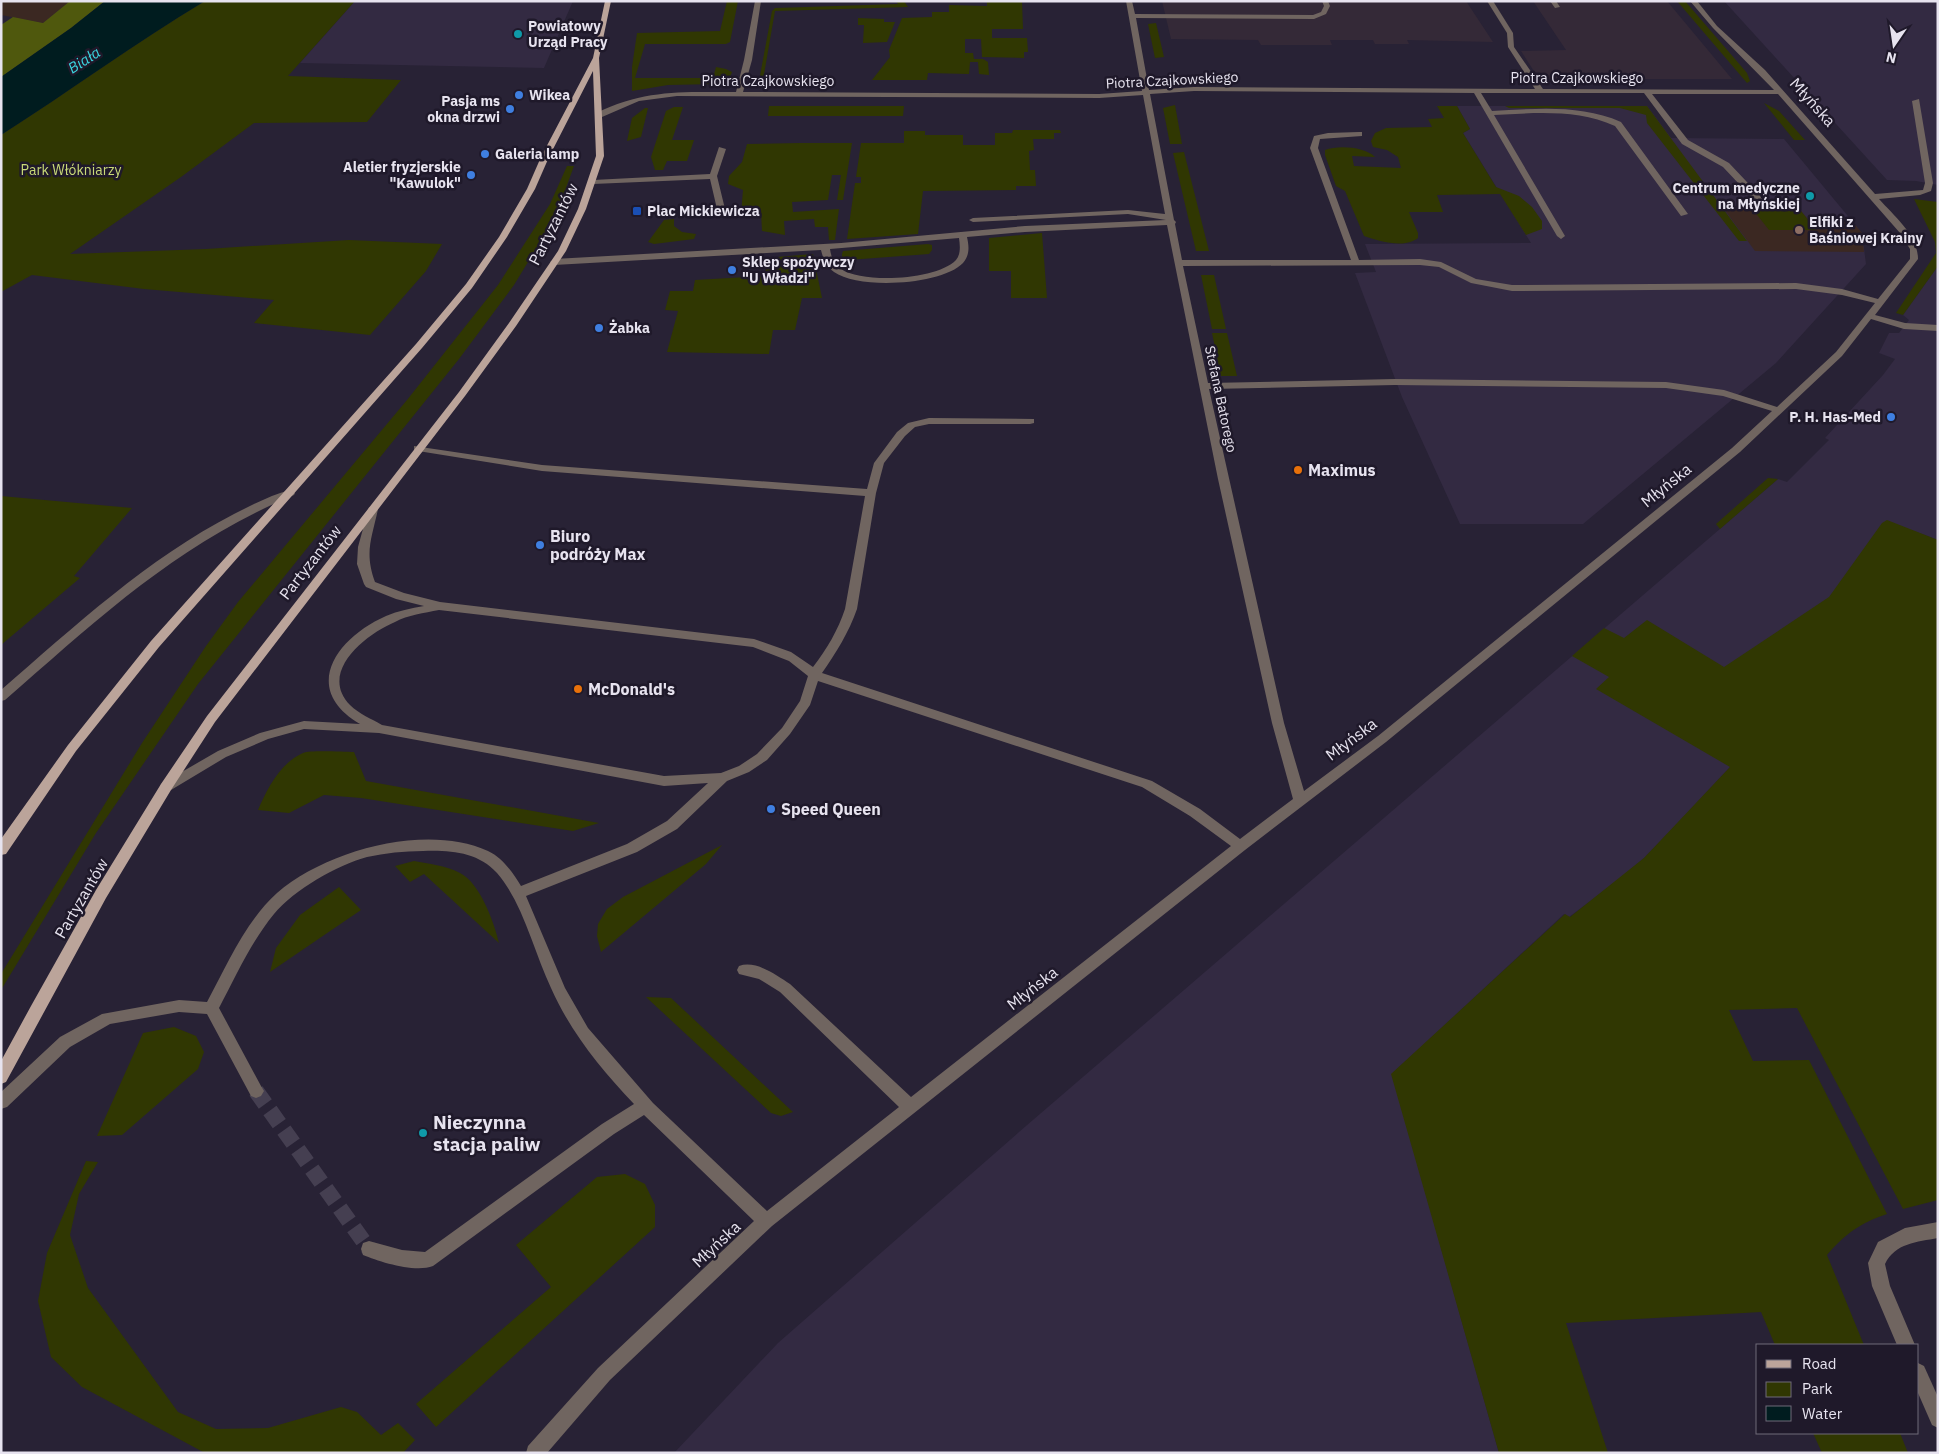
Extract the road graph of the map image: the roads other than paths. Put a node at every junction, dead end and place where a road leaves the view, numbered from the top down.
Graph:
1 (608, 1) edge
2 (758, 1) edge
3 (1128, 1) edge
4 (1326, 1) edge
5 (1490, 1) edge
6 (1693, 1) edge
7 (1131, 16) junction
8 (596, 58) junction
9 (1476, 90) junction
10 (1540, 90) junction
11 (1646, 91) junction
12 (1780, 92) junction
13 (1146, 93) junction
14 (739, 94) junction
15 (1916, 101) dead end
16 (1489, 112) junction
17 (599, 115) junction
18 (1359, 134) dead end
19 (722, 150) dead end
20 (713, 176) junction
21 (593, 182) junction
22 (1872, 197) junction
23 (1760, 201) dead end
24 (720, 209) dead end
25 (1684, 214) dead end
26 (973, 220) dead end
27 (1171, 220) junction
28 (963, 235) junction
29 (1561, 236) dead end
30 (824, 247) junction
31 (554, 262) junction
32 (1356, 262) junction
33 (1178, 263) junction
34 (1881, 302) junction
35 (1869, 316) junction
36 (1938, 328) edge
37 (1204, 386) junction
38 (1780, 411) junction
39 (1030, 421) dead end
40 (418, 448) junction
41 (290, 493) junction
42 (871, 493) junction
43 (373, 509) junction
44 (438, 606) junction
45 (814, 675) junction
46 (1, 696) edge
47 (379, 729) junction
48 (722, 778) junction
49 (166, 787) junction
50 (1300, 799) junction
51 (1240, 846) junction
52 (1, 850) edge
53 (519, 893) junction
54 (744, 970) dead end
55 (211, 1008) junction
56 (1, 1077) edge
57 (256, 1091) tunnel mouth
58 (1, 1102) edge
59 (645, 1106) junction
60 (910, 1107) junction
61 (766, 1221) junction
62 (1938, 1230) edge
63 (369, 1249) tunnel mouth
64 (1906, 1344) edge
65 (1919, 1374) edge
66 (1938, 1420) edge
67 (535, 1453) edge

1 - 8 main road, Partyzantów
2 - 14 street
3 - 7 street, Stefana Batorego
4 - 7 street
5 - 10 street
6 - 12 street, Młyńska
7 - 13 street, Stefana Batorego
8 - 17 main road, Partyzantów
8 - 41 main road, Partyzantów
9 - 10 street, Piotra Czajkowskiego
9 - 13 street, Piotra Czajkowskiego
9 - 16 street
10 - 11 street, Piotra Czajkowskiego
11 - 12 street, Piotra Czajkowskiego
11 - 23 street
12 - 22 street, Młyńska
13 - 14 street, Piotra Czajkowskiego
13 - 27 street, Stefana Batorego
14 - 17 street, Piotra Czajkowskiego
15 - 22 street
16 - 25 street
16 - 29 street
17 - 21 main road, Partyzantów
18 - 32 street
19 - 20 street
20 - 21 street
20 - 24 street
21 - 31 main road, Partyzantów
22 - 34 street, Młyńska
26 - 27 street
27 - 28 street
27 - 33 street, Stefana Batorego
28 - 30 street
28 - 30 street
30 - 31 street
31 - 40 main road, Partyzantów
32 - 33 street
32 - 34 street
33 - 37 street, Stefana Batorego
34 - 35 street, Młyńska
35 - 36 street
35 - 38 street, Młyńska
37 - 38 street
37 - 50 street, Stefana Batorego
38 - 50 street, Młyńska
39 - 42 street
40 - 42 street
40 - 43 main road, Partyzantów
41 - 46 street, Partyzantów
41 - 52 main road, Partyzantów
42 - 45 street
43 - 44 street
43 - 49 main road, Partyzantów
44 - 45 street
44 - 47 street
45 - 48 street
45 - 51 street
47 - 48 street
47 - 49 street
48 - 53 street
49 - 56 main road, Partyzantów
50 - 51 street, Młyńska
51 - 60 street, Młyńska
53 - 55 street
53 - 59 street
54 - 60 street
55 - 57 street
55 - 58 street
59 - 61 street
59 - 63 street
60 - 61 street, Młyńska
61 - 67 street, Młyńska
62 - 64 street
65 - 66 street

